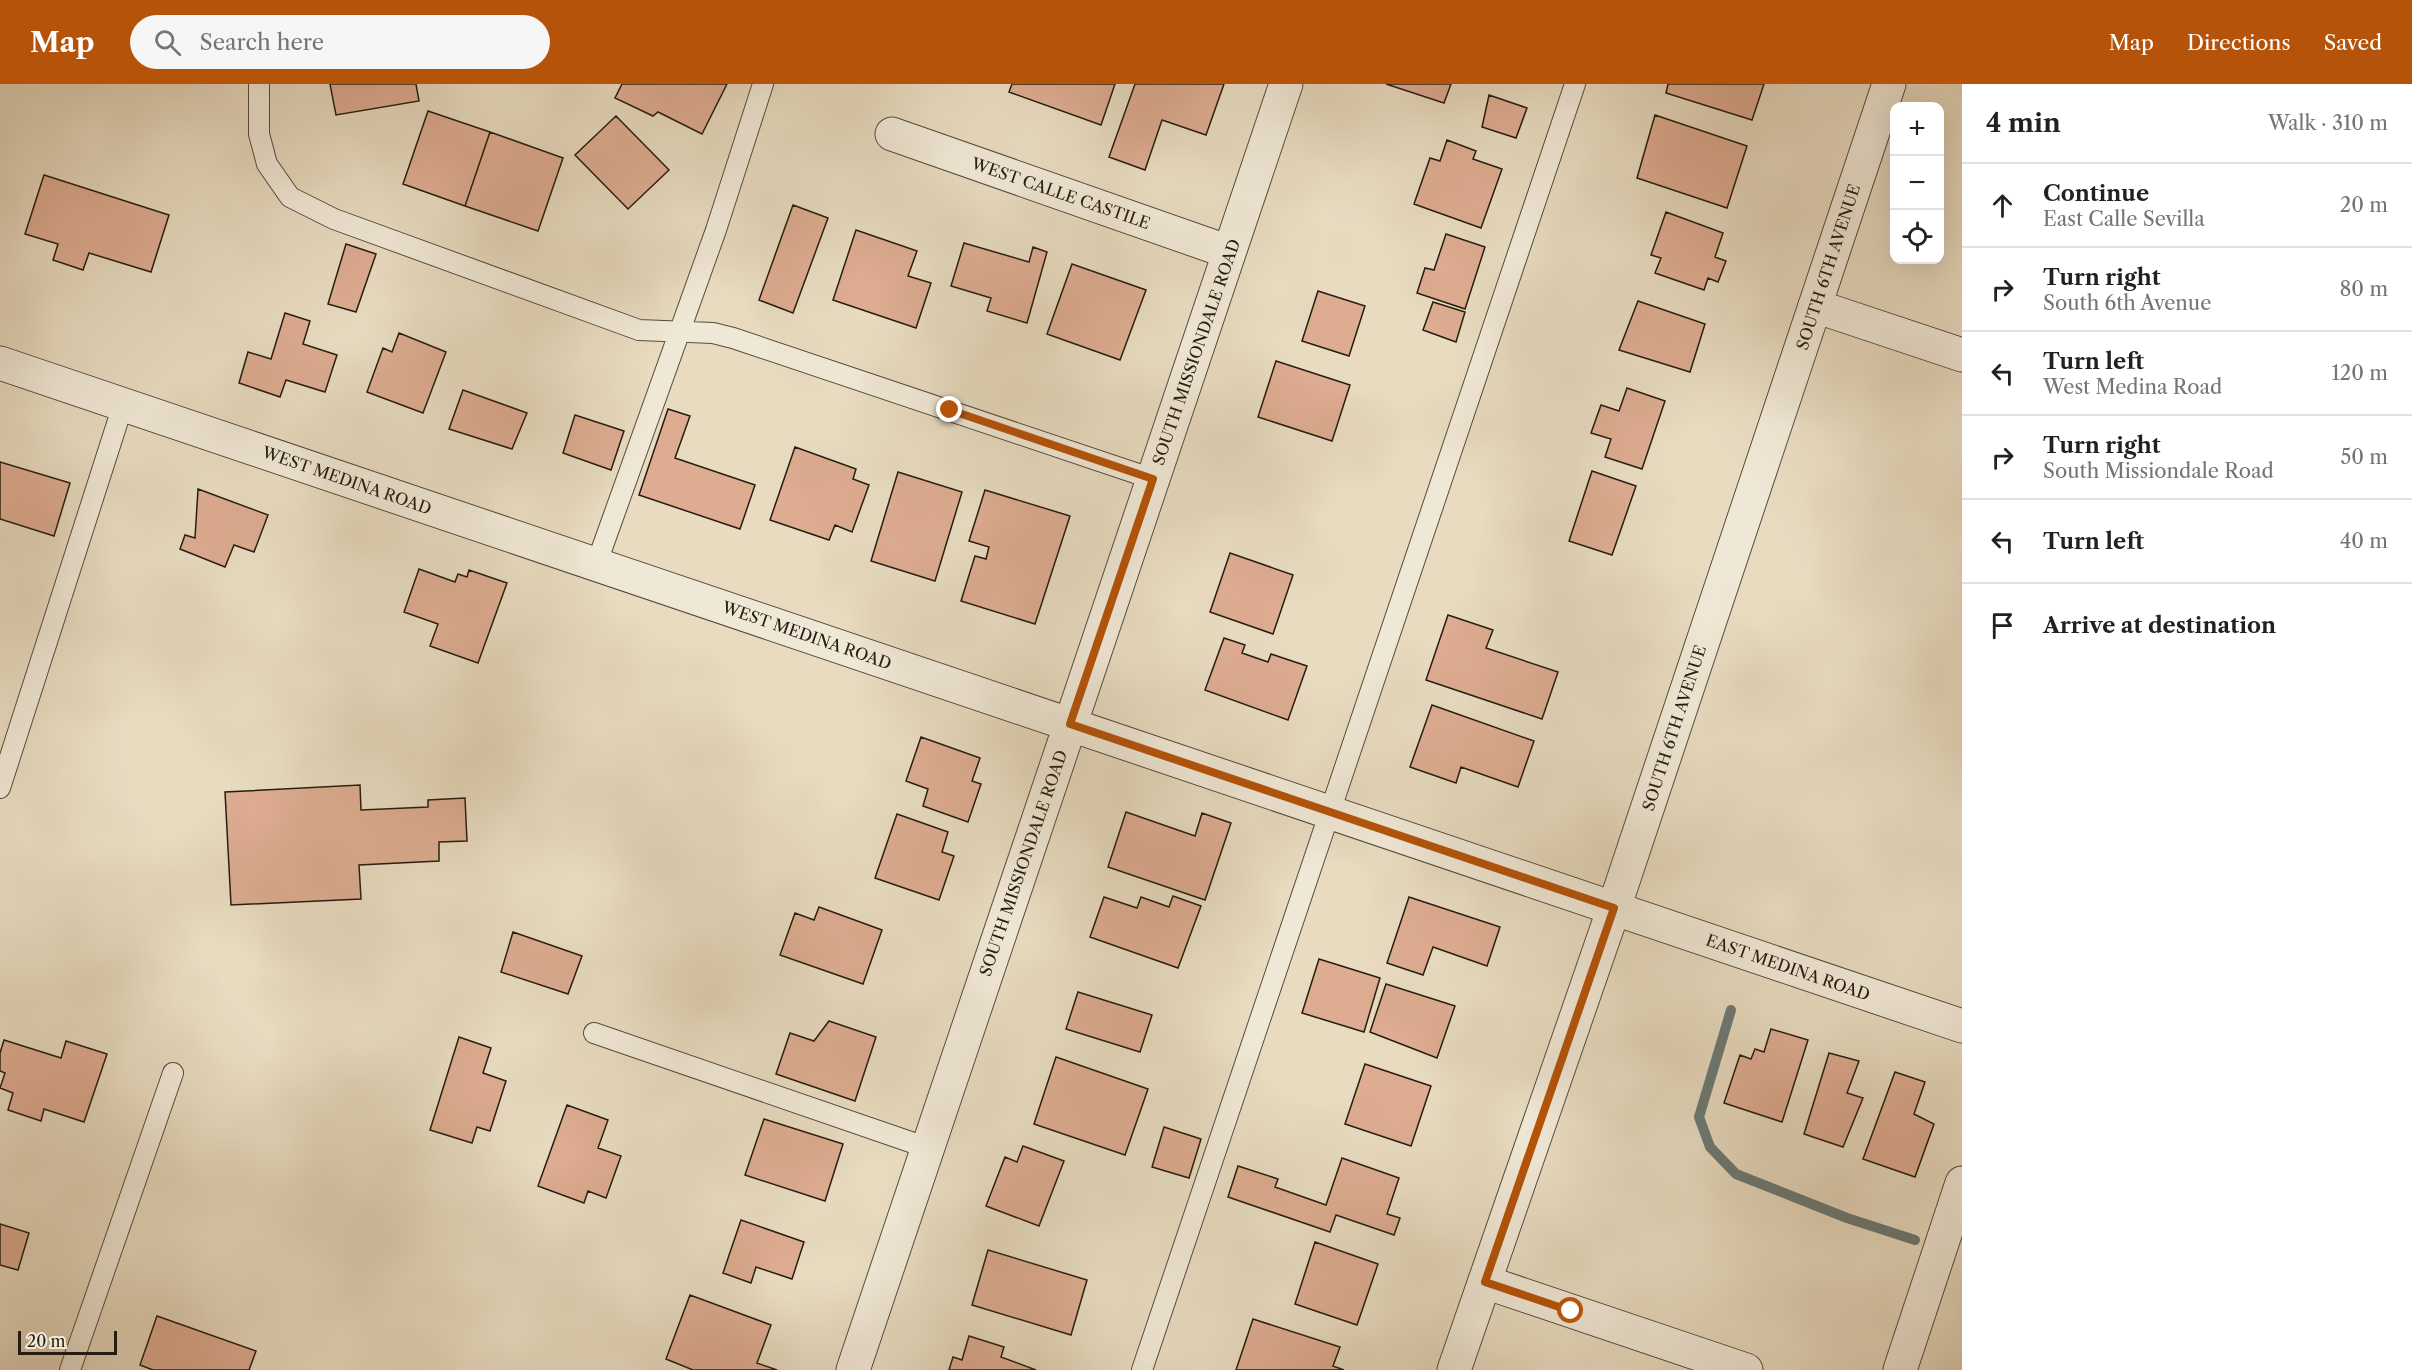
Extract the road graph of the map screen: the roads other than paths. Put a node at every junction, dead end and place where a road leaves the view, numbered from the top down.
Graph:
1 (259, 84) edge
2 (763, 84) edge
3 (1286, 84) edge
4 (1575, 84) edge
5 (1889, 84) edge
6 (892, 134) dead end
7 (1229, 252) junction
8 (1815, 306) junction
9 (677, 332) junction
10 (1962, 355) edge
11 (0, 363) edge
12 (123, 405) junction
13 (1153, 479) junction
14 (596, 565) junction
15 (1070, 724) junction
16 (0, 788) edge
17 (1330, 812) junction
18 (1614, 908) junction
19 (1962, 1026) edge
20 (594, 1033) dead end
21 (173, 1073) dead end
22 (928, 1148) junction
23 (1962, 1183) edge
24 (1485, 1282) junction
25 (70, 1370) edge
26 (853, 1370) edge
27 (1142, 1370) edge
28 (1454, 1370) edge
29 (1746, 1370) edge
30 (1900, 1370) edge

1 - 9 lane
2 - 9 lane
3 - 7 street, SOUTH MISSIONDALE ROAD
4 - 17 lane
5 - 8 street, SOUTH 6TH AVENUE
6 - 7 street, WEST CALLE CASTILE
7 - 13 street, SOUTH MISSIONDALE ROAD
8 - 10 street
8 - 18 street, SOUTH 6TH AVENUE
9 - 13 lane
9 - 14 lane
11 - 12 street, WEST MEDINA ROAD
12 - 14 street, WEST MEDINA ROAD
12 - 16 lane
13 - 15 street, SOUTH MISSIONDALE ROAD
14 - 15 street, WEST MEDINA ROAD
15 - 17 street, WEST MEDINA ROAD
15 - 22 street, SOUTH MISSIONDALE ROAD
17 - 18 street, WEST MEDINA ROAD
17 - 27 lane
18 - 19 street, EAST MEDINA ROAD
18 - 24 street, SOUTH 6TH AVENUE
20 - 22 lane
21 - 25 lane
22 - 26 street, SOUTH MISSIONDALE ROAD
23 - 30 street
24 - 28 street, SOUTH 6TH AVENUE
24 - 29 street

